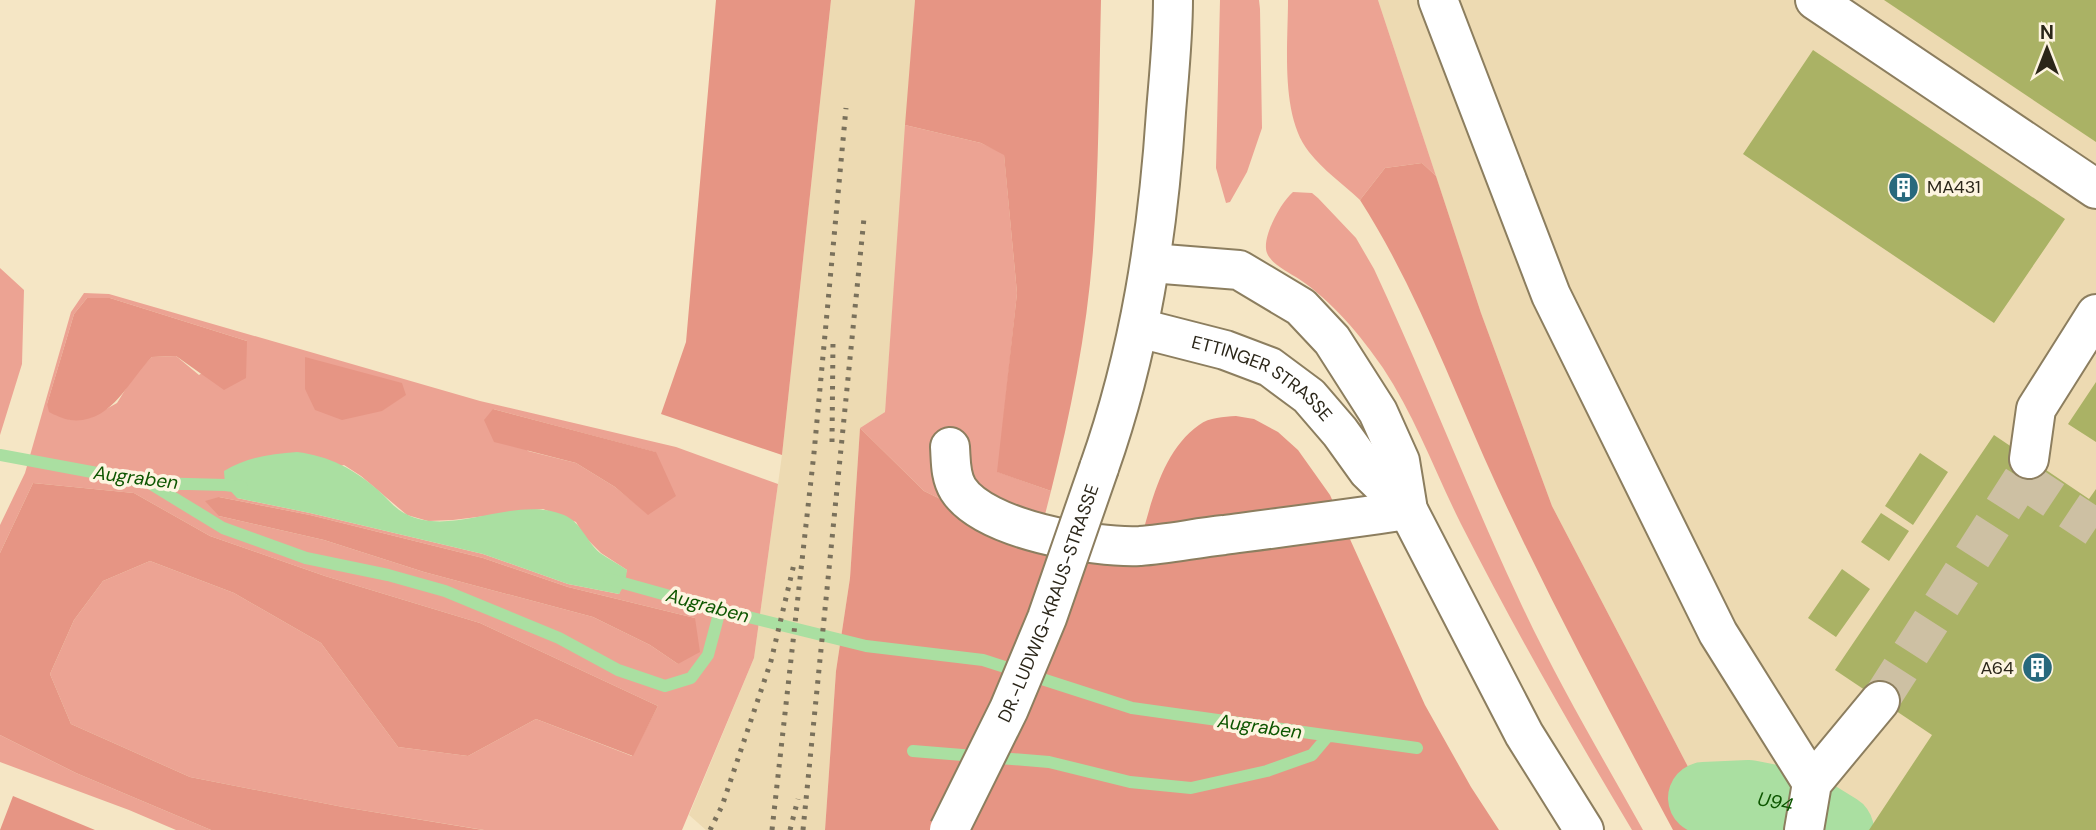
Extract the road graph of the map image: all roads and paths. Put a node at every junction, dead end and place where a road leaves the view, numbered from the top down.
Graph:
1 (1173, 0) edge
2 (1815, 0) edge
3 (1441, 2) edge
4 (2096, 190) edge
5 (1151, 263) junction
6 (2096, 314) edge
7 (1139, 328) junction
8 (950, 447) dead end
9 (2029, 459) tunnel mouth
10 (1408, 510) junction
11 (1880, 701) tunnel mouth
12 (1812, 783) junction
13 (949, 830) edge
14 (1584, 830) edge
15 (1804, 830) edge

1 - 5 main road
2 - 4 main road
3 - 12 main road
5 - 7 main road
5 - 10 main road, ETTINGER STRASSE
6 - 9 main road
7 - 10 main road, ETTINGER STRASSE
7 - 13 main road, DR.-LUDWIG-KRAUS-STRASSE, bridge
8 - 10 main road
10 - 14 main road, ETTINGER STRASSE
11 - 12 main road
12 - 15 main road

